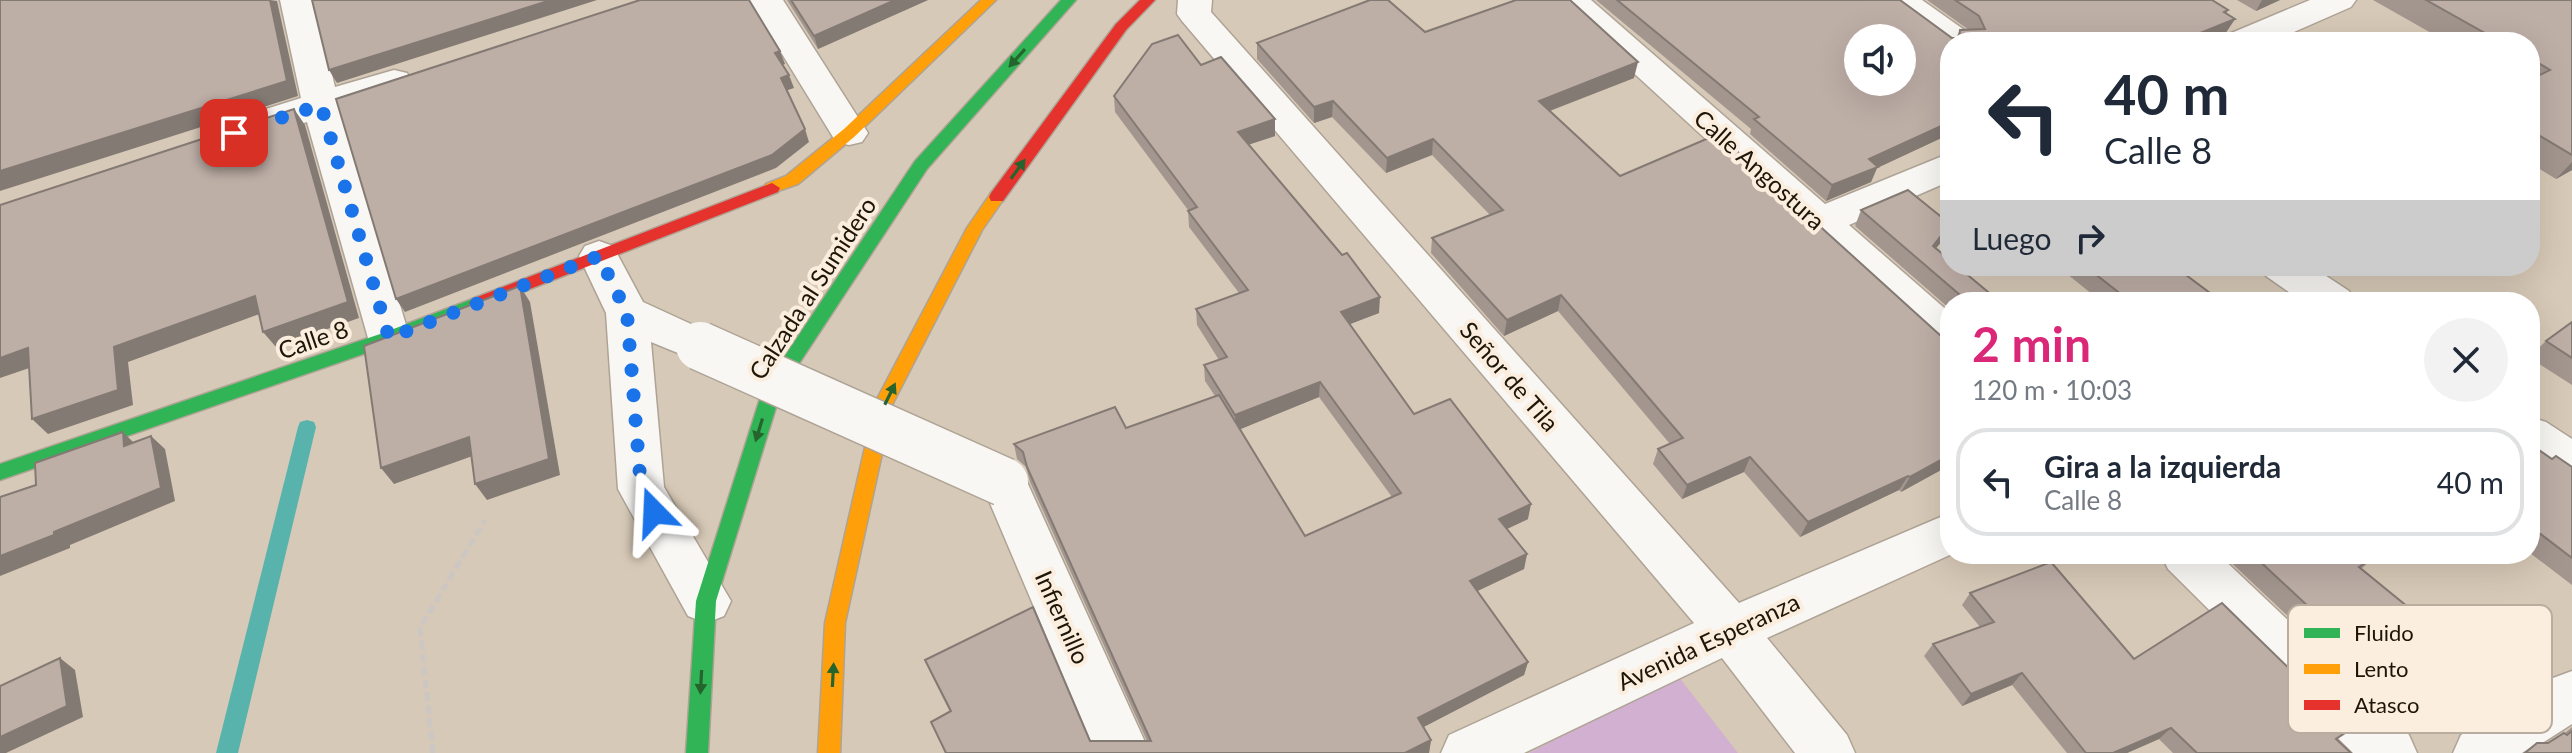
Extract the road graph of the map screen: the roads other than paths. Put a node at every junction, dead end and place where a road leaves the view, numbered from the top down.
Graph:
1 (297, 0) edge
2 (766, 0) edge
3 (989, 0) edge
4 (1069, 0) edge
5 (1148, 0) edge
6 (1195, 0) edge
7 (1571, 0) edge
8 (1900, 0) edge
9 (2339, 0) edge
10 (2246, 30) edge
11 (1944, 32) edge
12 (423, 71) edge
13 (321, 105) junction
14 (849, 133) junction
15 (205, 142) edge
16 (1940, 170) edge
17 (1819, 222) junction
18 (599, 256) junction
19 (2296, 276) edge
20 (2319, 292) edge
21 (627, 313) junction
22 (1940, 329) edge
23 (389, 338) junction
24 (2540, 442) edge
25 (2572, 463) edge
26 (0, 472) edge
27 (1940, 537) edge
28 (2195, 564) edge
29 (706, 601) junction
30 (1731, 630) junction
31 (2288, 654) edge
32 (2572, 695) edge
33 (2552, 708) edge
34 (2369, 733) edge
35 (2512, 733) edge
36 (697, 753) edge
37 (829, 753) edge
38 (1123, 753) edge
39 (1468, 753) edge
40 (1828, 753) edge
41 (2390, 753) edge
42 (2480, 753) edge

1 - 13 street
2 - 14 street
3 - 14 main road, Calle 8
4 -> 29 main road, Calzada al Sumidero
37 -> 5 main road
6 - 30 street, Señor de Tila
7 - 17 street, Calle Angostura
8 - 11 street
9 - 10 street
12 - 13 street
13 - 15 street
13 - 23 street
14 - 18 main road, Calle 8
16 - 17 street
17 - 22 street, Calle Angostura
18 - 21 street
18 - 23 main road, Calle 8
19 - 20 street
21 - 29 street
21 - 38 street, Infiernillo, bridge
23 - 26 main road, Calle 8
24 - 25 street
27 - 30 street, Avenida Esperanza
28 - 31 street
29 -> 36 main road, Calzada al Sumidero
30 - 39 street, Avenida Esperanza
30 - 40 street, Señor de Tila
32 - 33 street
34 - 41 street
35 - 42 street

